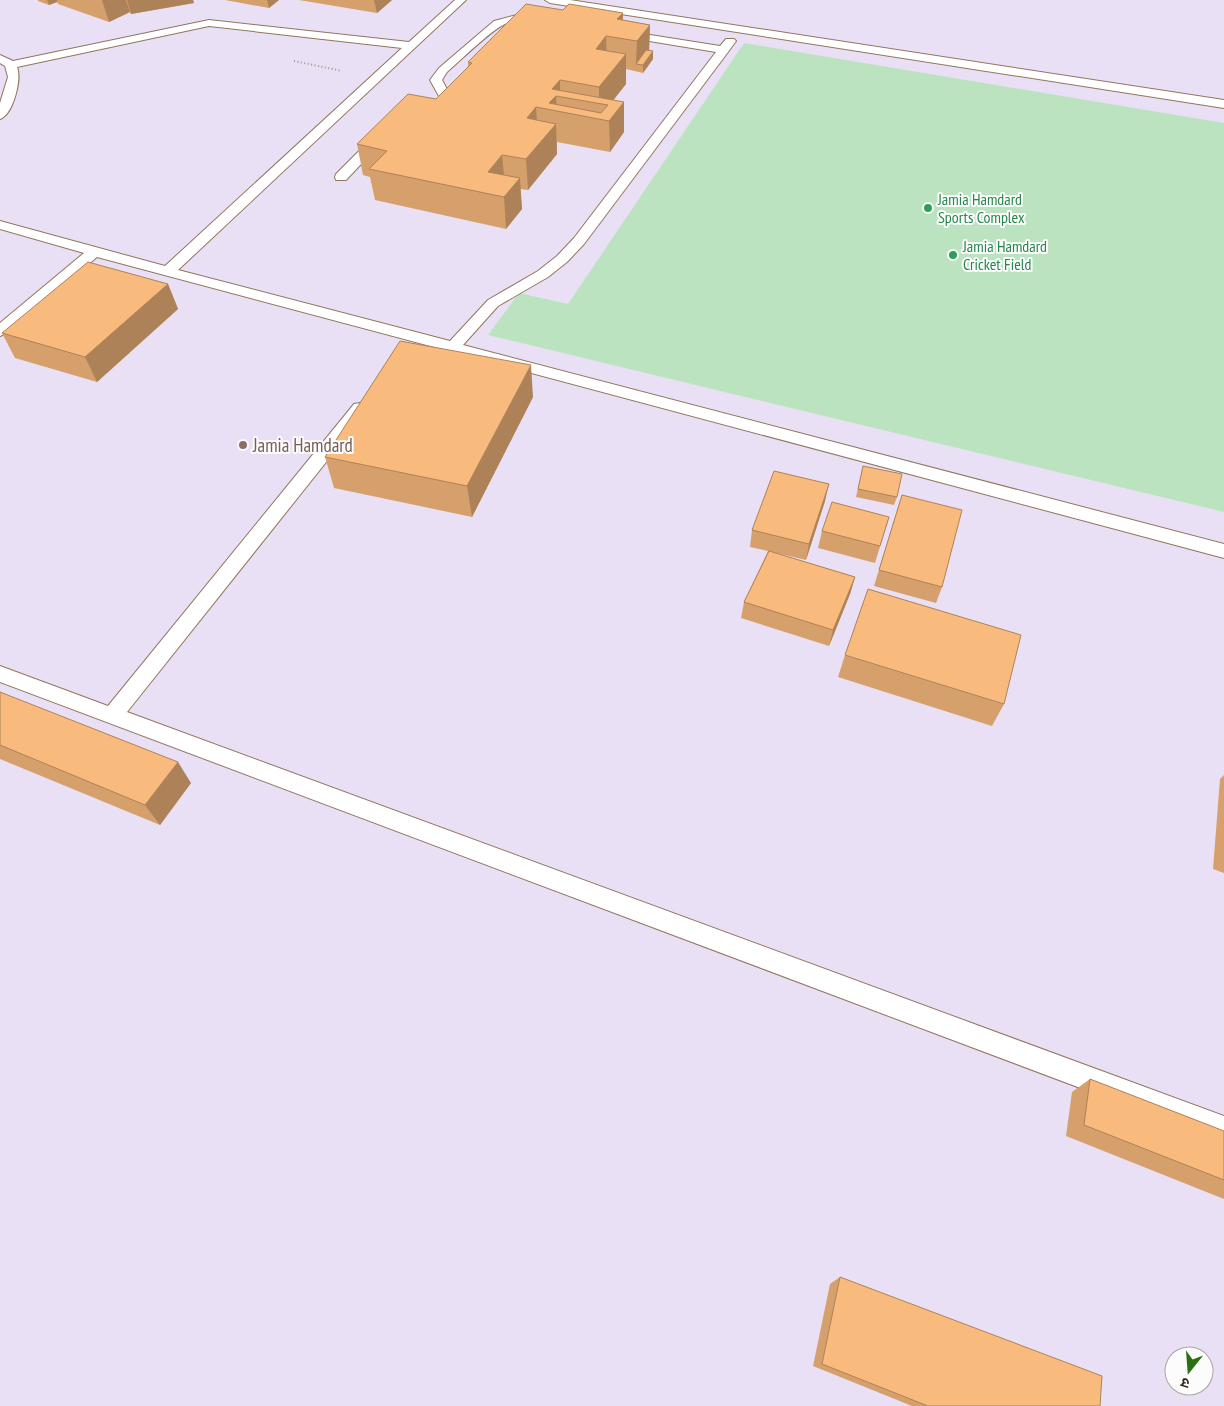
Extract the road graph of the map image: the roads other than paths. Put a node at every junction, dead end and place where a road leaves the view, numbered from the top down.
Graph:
1 (461, 0) edge
2 (550, 0) edge
3 (545, 21) edge
4 (739, 29) junction
5 (611, 32) edge
6 (411, 46) junction
7 (724, 50) junction
8 (5, 61) edge
9 (1224, 104) edge
10 (0, 115) edge
11 (424, 120) edge
12 (385, 134) edge
13 (341, 177) dead end
14 (0, 225) edge
15 (94, 252) junction
16 (168, 271) junction
17 (0, 331) edge
18 (416, 338) junction
19 (454, 346) junction
20 (404, 353) edge
21 (373, 392) edge
22 (1224, 551) edge
23 (0, 674) edge
24 (112, 716) junction
25 (1224, 1129) edge

1 - 6 lane
2 - 4 lane
3 - 11 lane
4 - 7 lane
4 - 9 lane
5 - 7 lane
6 - 8 lane
6 - 16 lane
7 - 19 lane
8 - 10 lane
12 - 13 lane
14 - 15 lane
15 - 16 lane
15 - 17 lane
16 - 18 lane
18 - 19 lane
18 - 20 lane
19 - 22 lane
21 - 24 lane
23 - 24 lane
24 - 25 lane

